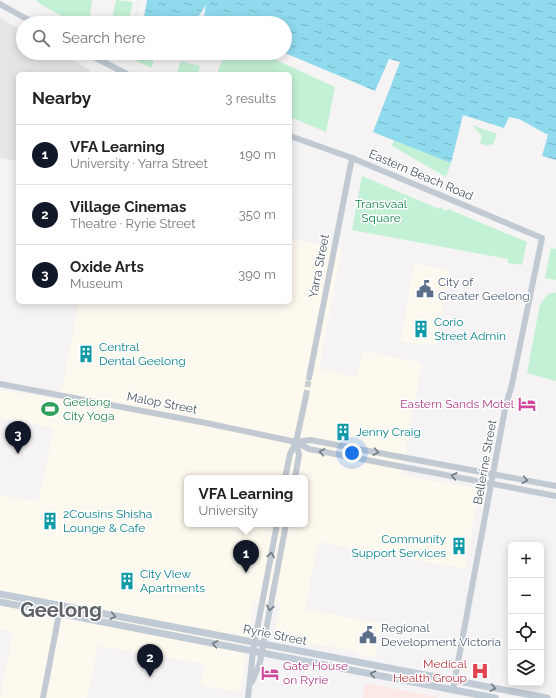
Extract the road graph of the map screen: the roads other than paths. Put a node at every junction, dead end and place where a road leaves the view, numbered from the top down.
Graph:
1 (0, 4) edge
2 (21, 16) edge
3 (100, 60) edge
4 (123, 72) edge
5 (292, 137) edge
6 (352, 158) junction
7 (542, 238) joint
8 (309, 378) tunnel mouth
9 (0, 384) edge
10 (306, 396) tunnel mouth
11 (296, 442) junction
12 (351, 447) junction
13 (349, 457) junction
14 (494, 474) junction
15 (286, 475) edge
16 (296, 475) edge
17 (492, 484) junction
18 (556, 486) edge
19 (556, 496) edge
20 (276, 527) edge
21 (285, 527) edge
22 (0, 594) edge
23 (0, 602) edge
24 (61, 605) junction
25 (59, 614) junction
26 (255, 642) junction
27 (263, 644) junction
28 (253, 651) junction
29 (262, 653) junction
30 (454, 681) junction
31 (250, 687) junction
32 (453, 689) junction
33 (43, 698) edge
34 (248, 698) edge
35 (495, 698) edge
36 (547, 698) edge

1 - 2 street
3 - 4 street
5 - 6 street, Eastern Beach Road
6 - 7 street, Eastern Beach Road
6 - 8 street, Yarra Street
7 - 14 street, Bellerine Street
9 - 11 street, Malop Street
10 - 11 street
11 - 12 street, Malop Street
13 -> 11 street, Malop Street
11 - 15 street
11 - 16 street
12 - 13 street
12 -> 14 street, Malop Street
17 -> 13 street, Malop Street
14 - 17 street, Bellerine Street
14 -> 18 street, Malop Street
17 - 19 street, Malop Street
17 - 30 street, Bellerine Street
26 -> 20 street
21 -> 27 street
22 - 24 main road, Ryrie Street
23 - 25 main road, Ryrie Street
24 - 25 main road
24 -> 26 main road, Ryrie Street
28 -> 25 main road, Ryrie Street
25 - 33 street
26 - 27 main road, Ryrie Street
26 - 28 street
27 - 29 street
27 - 30 main road, Ryrie Street
28 - 29 main road, Ryrie Street
28 - 31 street
29 - 31 street
32 -> 29 main road, Ryrie Street
30 - 32 street, Bellerine Street
30 -> 36 main road, Ryrie Street
31 - 34 street
32 - 35 main road, Ryrie Street

